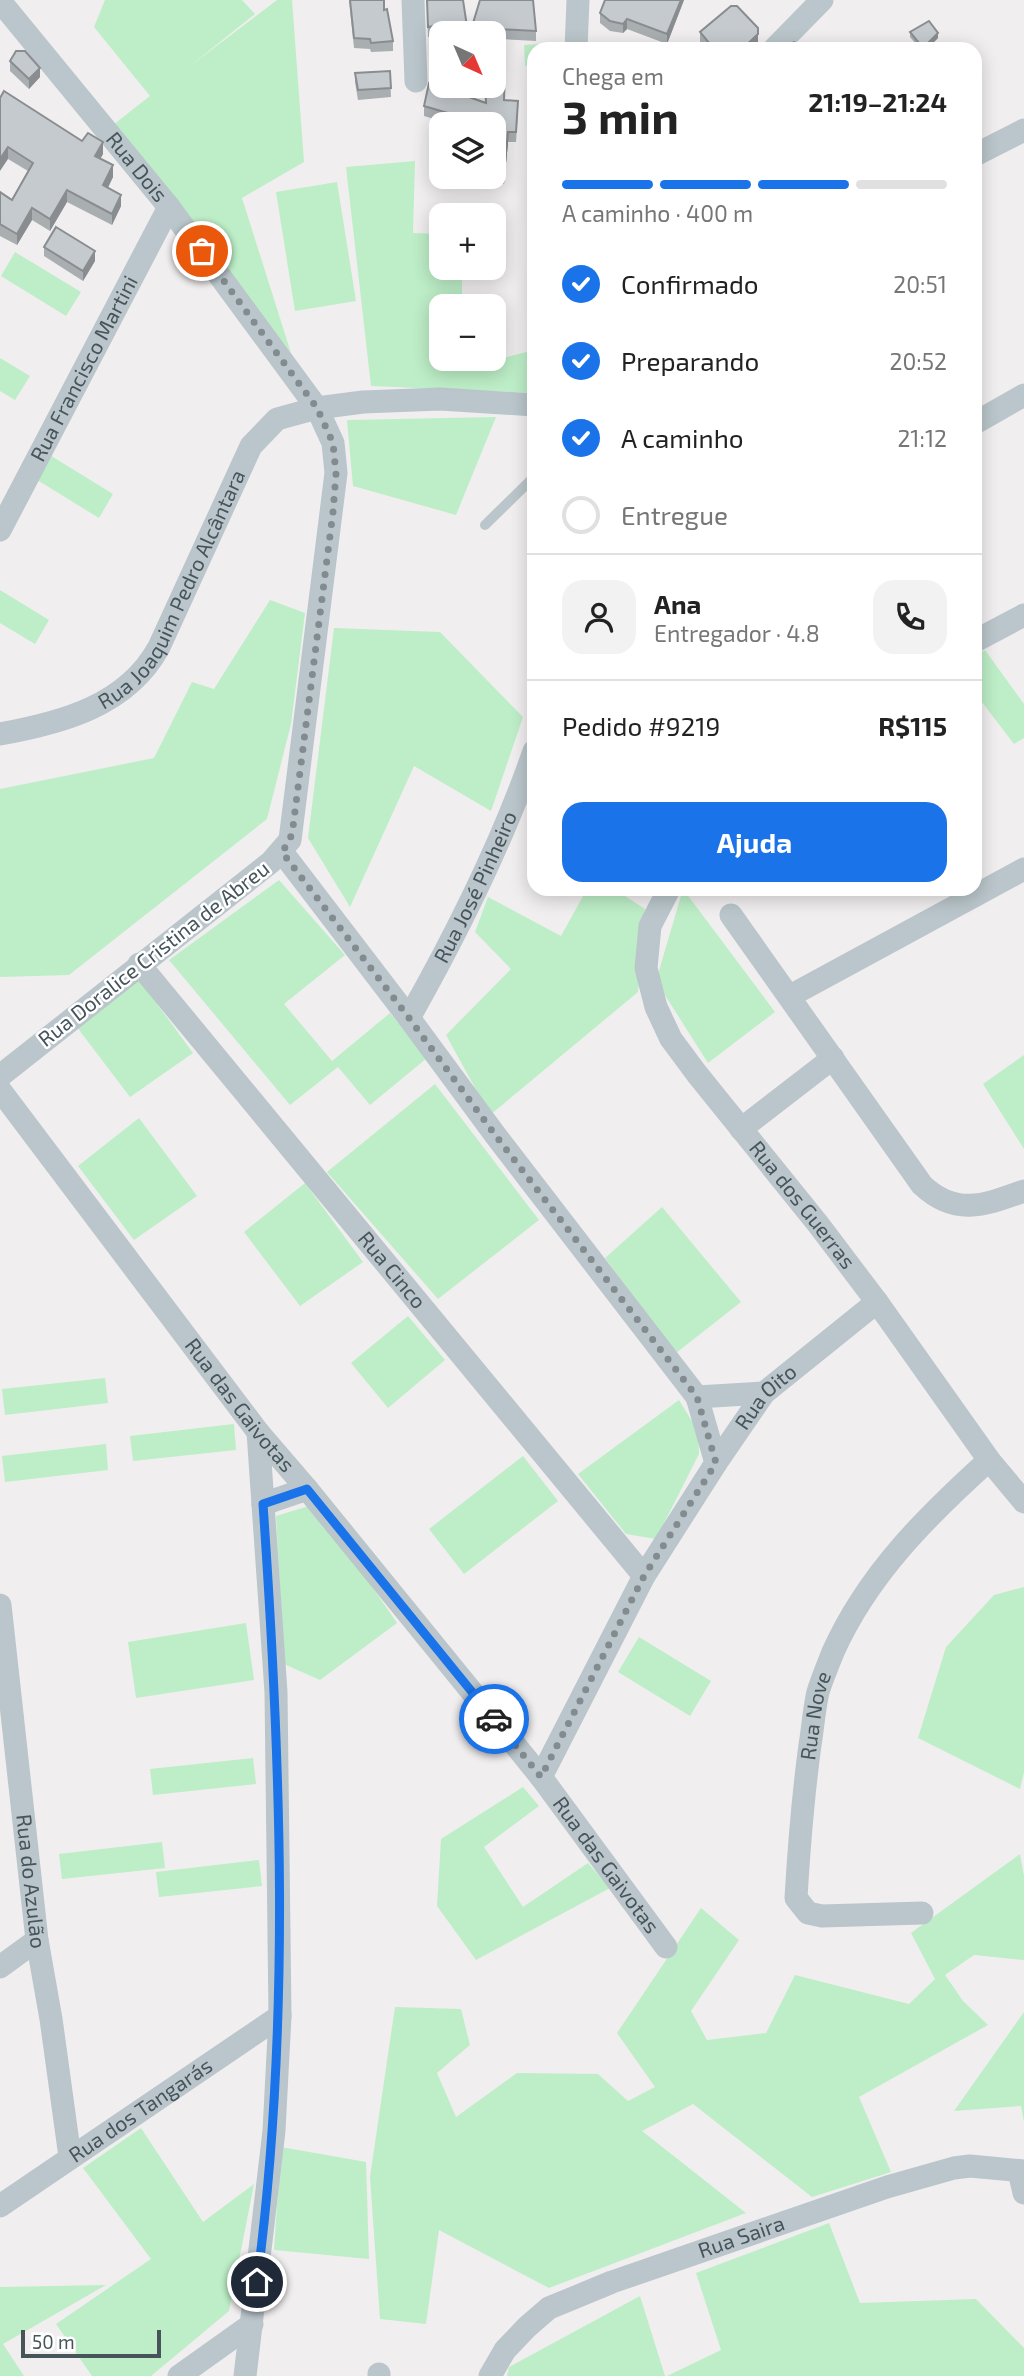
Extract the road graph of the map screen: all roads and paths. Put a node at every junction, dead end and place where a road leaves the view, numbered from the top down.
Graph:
1 (413, 0) edge
2 (578, 0) edge
3 (822, 0) edge
4 (0, 1) edge
5 (576, 42) edge
6 (781, 42) edge
7 (416, 81) dead end
8 (1024, 130) edge
9 (982, 151) edge
10 (169, 207) junction
11 (1024, 395) edge
12 (527, 405) edge
13 (317, 408) junction
14 (982, 419) edge
15 (527, 484) edge
16 (485, 525) dead end
17 (0, 530) edge
18 (1024, 615) edge
19 (982, 637) edge
20 (0, 734) edge
21 (527, 768) edge
22 (282, 852) junction
23 (1024, 869) edge
24 (982, 892) edge
25 (665, 896) edge
26 (974, 896) edge
27 (731, 915) dead end
28 (139, 964) junction
29 (790, 996) junction
30 (409, 1018) junction
31 (833, 1058) junction
32 (0, 1076) edge
33 (0, 1090) edge
34 (741, 1129) junction
35 (1024, 1191) edge
36 (877, 1302) junction
37 (764, 1393) junction
38 (697, 1397) junction
39 (258, 1432) junction
40 (989, 1460) junction
41 (716, 1463) junction
42 (307, 1489) junction
43 (1024, 1502) edge
44 (263, 1504) junction
45 (644, 1576) junction
46 (0, 1605) edge
47 (541, 1777) junction
48 (922, 1913) dead end
49 (37, 1940) junction
50 (666, 1947) dead end
51 (0, 1967) edge
52 (280, 2016) junction
53 (70, 2157) junction
54 (1022, 2178) edge
55 (0, 2206) edge
56 (252, 2324) junction
57 (179, 2376) edge
58 (245, 2376) edge
59 (490, 2376) edge

1 - 7 street
2 - 5 street
3 - 6 street
4 - 10 street, Rua Dois
8 - 9 street
10 - 13 street, Rua Dois
10 - 17 street, Rua Francisco Martini
11 - 14 street
12 - 13 street, Rua Joaquim Pedro Alcântara
13 - 20 street, Rua Joaquim Pedro Alcântara
13 - 22 street, Rua Doralice Cristina de Abreu
15 - 16 lane
18 - 19 street
21 - 30 street, Rua José Pinheiro
22 - 28 street, Rua Doralice Cristina de Abreu
22 - 30 street
23 - 24 street
25 - 34 street, Rua dos Guerras
26 - 29 street
27 - 29 street
28 - 32 street, Rua Doralice Cristina de Abreu
28 - 45 street, Rua Cinco
29 - 31 street
30 - 38 street
31 - 34 street
31 - 35 street
33 - 39 street, Rua das Gaivotas
34 - 36 street, Rua dos Guerras
36 - 37 street, Rua Oito
36 - 40 street, Rua dos Guerras
37 - 38 street
37 - 41 street, Rua Oito
38 - 41 street
39 - 42 street, Rua das Gaivotas
39 - 44 street
40 - 43 street, Rua dos Guerras
40 - 48 street, Rua Nove
41 - 45 street, Rua Oito
42 - 44 street
42 - 47 street, Rua das Gaivotas
44 - 52 street
45 - 47 street, Rua Oito
46 - 49 street, Rua do Azulão
47 - 50 street, Rua das Gaivotas
49 - 51 street
49 - 53 street, Rua do Azulão
52 - 53 street, Rua dos Tangarás
52 - 56 street
53 - 55 street, Rua dos Tangarás
54 - 59 street, Rua Saira
56 - 57 street
56 - 58 street

